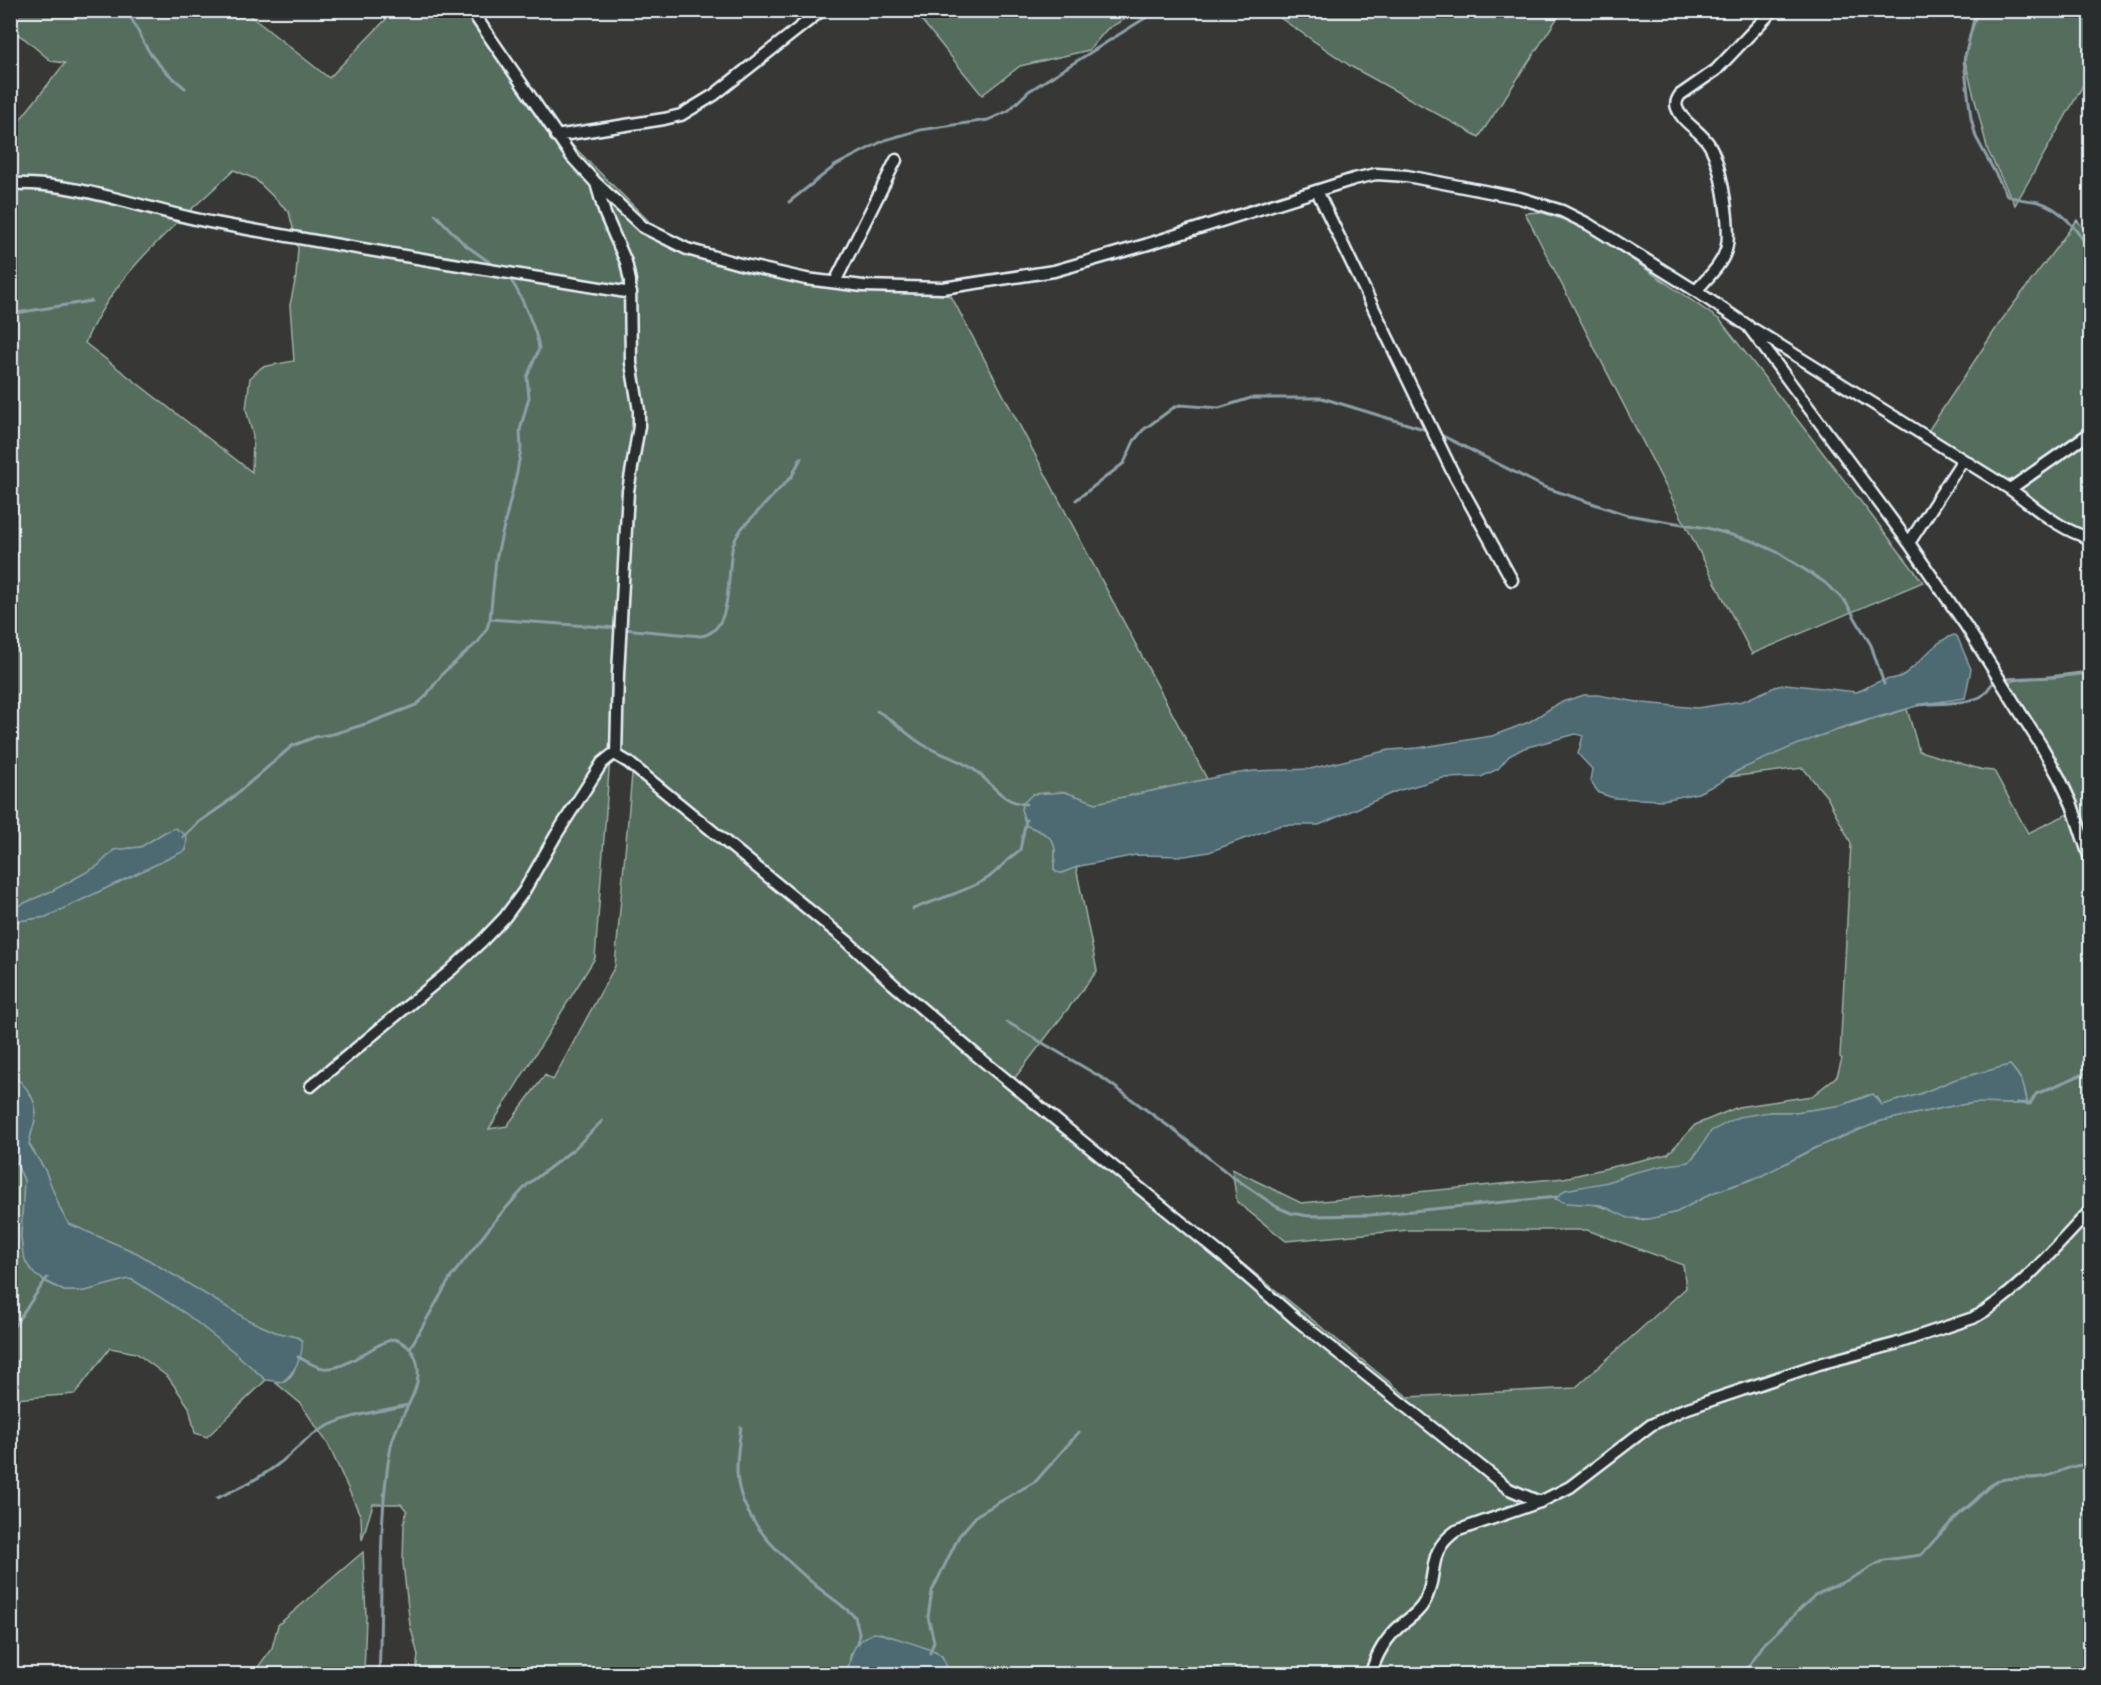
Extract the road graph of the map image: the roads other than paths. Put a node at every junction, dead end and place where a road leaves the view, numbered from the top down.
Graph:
1 (471, 10) edge
2 (822, 10) edge
3 (1773, 10) edge
4 (556, 136) junction
5 (896, 160) dead end
6 (596, 183) junction
7 (10, 184) edge
8 (1317, 191) junction
9 (835, 282) junction
10 (1696, 291) junction
11 (631, 293) junction
12 (1748, 326) junction
13 (2091, 433) edge
14 (1962, 461) junction
15 (2010, 489) junction
16 (2091, 538) edge
17 (1909, 543) junction
18 (1512, 580) dead end
19 (616, 755) junction
20 (2091, 859) edge
21 (311, 1086) dead end
22 (2091, 1211) edge
23 (1540, 1502) junction
24 (1371, 1674) edge

1 - 4 street
2 - 4 street
3 - 10 street
4 - 6 street
5 - 9 street
6 - 9 street
6 - 11 street
7 - 11 street
8 - 9 street
8 - 10 street
8 - 18 street
10 - 12 street
11 - 19 street
12 - 14 street
12 - 17 street
13 - 15 street
14 - 15 street
14 - 17 street
15 - 16 street
17 - 20 street
19 - 21 street
19 - 23 street
22 - 23 street
23 - 24 street

